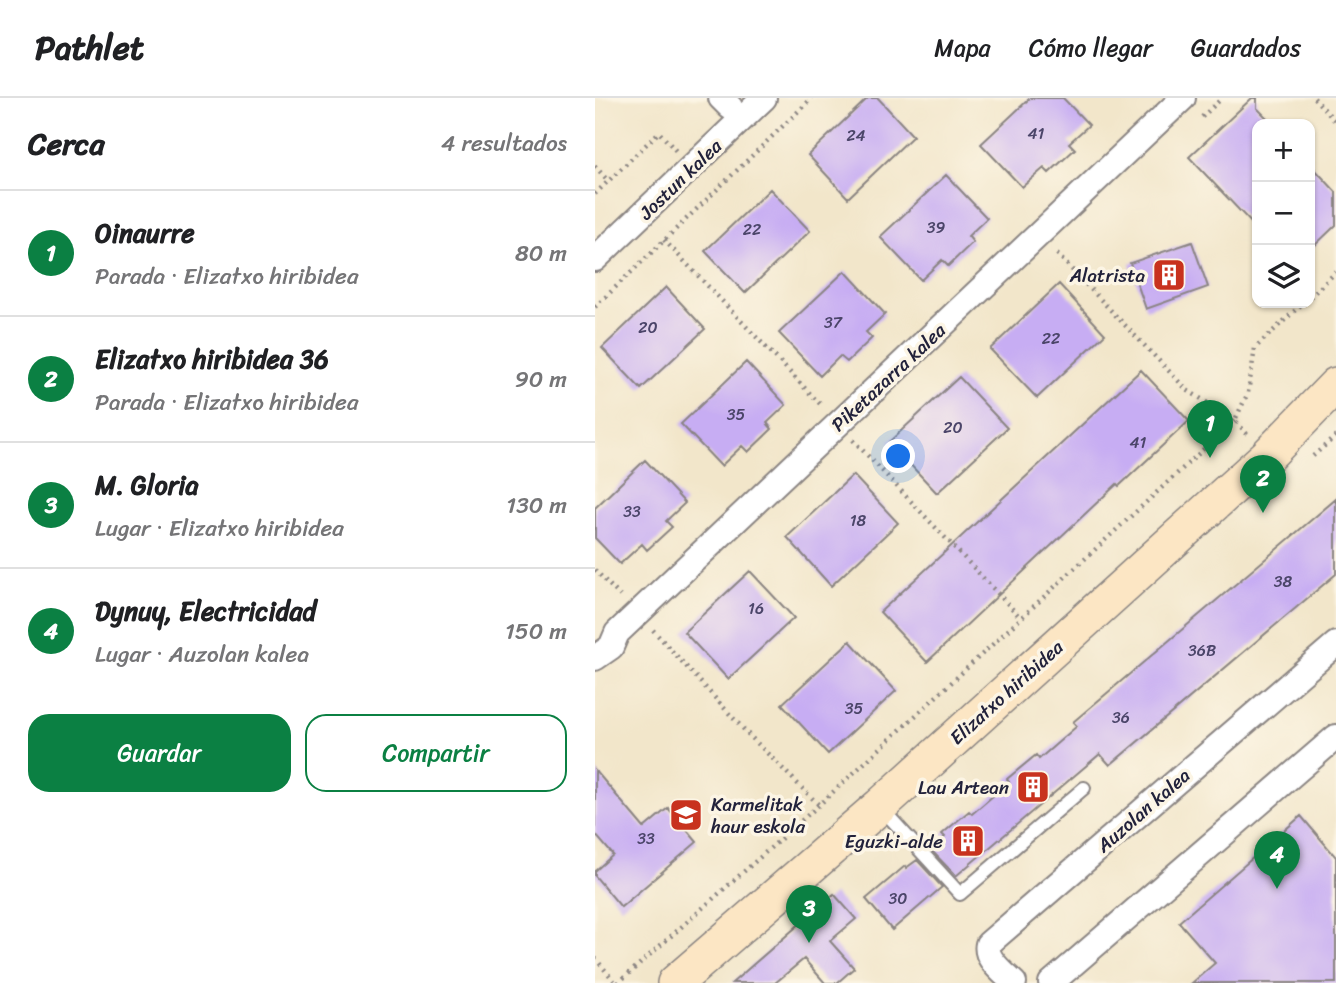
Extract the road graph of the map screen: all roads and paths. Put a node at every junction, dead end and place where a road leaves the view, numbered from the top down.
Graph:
1 (764, 98) edge
2 (812, 98) edge
3 (1183, 98) edge
4 (1314, 98) edge
5 (730, 101) edge
6 (1336, 122) edge
7 (659, 132) dead end
8 (595, 166) edge
9 (608, 181) junction
10 (595, 194) edge
11 (595, 236) edge
12 (664, 240) junction
13 (1055, 253) dead end
14 (595, 259) edge
15 (1336, 272) edge
16 (1315, 292) edge
17 (595, 307) edge
18 (1298, 308) edge
19 (1334, 386) edge
20 (820, 404) dead end
21 (1235, 420) junction
22 (854, 440) dead end
23 (595, 570) edge
24 (619, 595) dead end
25 (1021, 618) junction
26 (652, 628) dead end
27 (1336, 644) edge
28 (595, 658) edge
29 (1336, 737) edge
30 (1084, 788) dead end
31 (819, 805) junction
32 (880, 806) junction
33 (595, 958) edge
34 (617, 983) edge
35 (675, 983) edge
36 (1014, 983) edge
37 (1051, 983) edge

1 - 14 street, Jostun kalea
2 - 12 path
3 - 28 street, Piketazarra kalea
4 - 6 path
5 - 11 street, Jostun kalea
7 - 9 path
8 - 9 path
9 - 10 path
12 - 17 path
12 - 20 path
13 - 21 path
15 - 16 path
18 - 21 path
19 - 32 main road, Elizatxo hiribidea
21 - 25 path
22 - 25 path
23 - 24 path
25 - 31 path
26 - 31 path
27 - 36 street, Auzolan kalea
29 - 37 street
30 - 32 lane
31 - 34 path
32 - 35 main road, Elizatxo hiribidea
33 - 34 path

